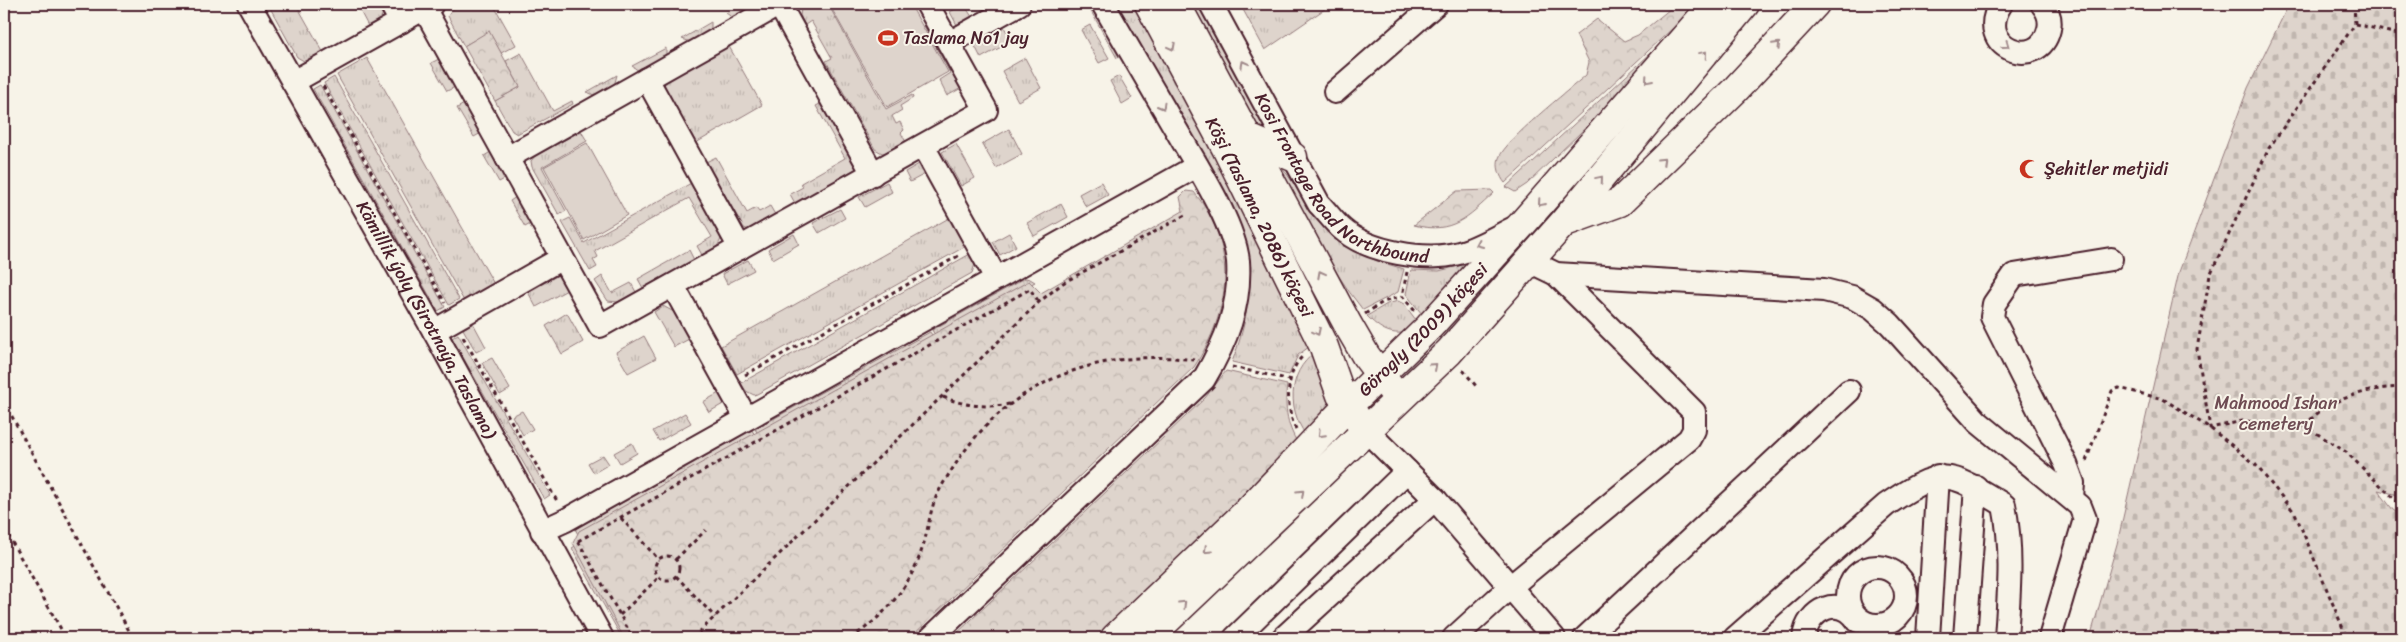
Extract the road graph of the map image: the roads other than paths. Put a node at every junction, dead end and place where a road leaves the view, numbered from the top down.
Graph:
1 (248, 4) edge
2 (779, 4) edge
3 (927, 4) edge
4 (1019, 4) edge
5 (1103, 4) edge
6 (1149, 4) edge
7 (1176, 4) edge
8 (1211, 4) edge
9 (1436, 4) edge
10 (1714, 4) edge
11 (1746, 4) edge
12 (1815, 4) edge
13 (2001, 4) edge
14 (2042, 4) edge
15 (428, 6) edge
16 (396, 13) edge
17 (949, 43) junction
18 (647, 79) junction
19 (293, 82) junction
20 (1335, 92) dead end
21 (1248, 138) junction
22 (923, 146) junction
23 (1293, 157) junction
24 (507, 158) junction
25 (1197, 166) junction
26 (873, 174) junction
27 (1564, 222) junction
28 (1523, 223) junction
29 (740, 248) junction
30 (562, 258) junction
31 (2111, 259) dead end
32 (1529, 261) junction
33 (1556, 274) junction
34 (996, 278) junction
35 (672, 286) junction
36 (434, 331) junction
37 (1381, 376) junction
38 (1849, 391) dead end
39 (1398, 398) junction
40 (1348, 406) junction
41 (746, 418) junction
42 (1367, 431) junction
43 (1407, 471) junction
44 (1938, 476) junction
45 (1976, 487) junction
46 (2072, 490) junction
47 (1435, 499) junction
48 (542, 531) junction
49 (1510, 587) junction
50 (602, 638) edge
51 (931, 638) edge
52 (1115, 638) edge
53 (1148, 638) edge
54 (1235, 638) edge
55 (1283, 638) edge
56 (1454, 638) edge
57 (1554, 638) edge
58 (1584, 638) edge
59 (1735, 638) edge
60 (1804, 638) edge
61 (1863, 638) edge
62 (1928, 638) edge
63 (1965, 638) edge
64 (2006, 638) edge
65 (2050, 638) edge

1 - 19 street, Kämillik ýoly (Sirotnaýa, Taslama)
2 - 18 street
2 - 26 street
3 - 17 street
4 - 17 street
5 -> 25 street
6 -> 40 main road, Köşi (Taslama, 2086) köçesi
7 - 21 main road, Köşi (Taslama, 2086) köçesi
23 -> 8 street, Kosi Frontage Road Northbound
9 - 20 street
10 -> 28 main road, Görogly (2009) köçesi
27 -> 11 main road, Görogly (2009) köçesi
27 -> 12 main road
13 -> 14 street
15 - 16 street
15 - 24 street
16 - 19 street
17 - 22 street
18 - 24 street
18 - 29 street
19 - 36 street, Kämillik ýoly (Sirotnaýa, Taslama)
21 - 23 main road
37 -> 21 main road, Köşi (Taslama, 2086) köçesi
22 - 26 street
22 - 34 street
28 -> 23 street, Kosi Frontage Road Northbound
24 - 30 street
25 - 34 street
25 - 51 street
26 - 29 street
27 - 32 main road, Görogly (2009) köçesi
28 - 37 main road, Görogly (2009) köçesi
29 - 35 street
30 - 35 street
30 - 36 street
31 - 46 street
32 - 33 street
39 -> 32 main road, Görogly (2009) köçesi
33 - 46 street
33 - 49 street
34 - 41 street
35 - 41 street
36 - 48 street, Kämillik ýoly (Sirotnaýa, Taslama)
37 - 39 main road, Köşi (Taslama, 2086) köçesi
37 - 40 main road, Görogly (2009) köçesi
38 - 58 street
39 - 42 main road, Görogly (2009) köçesi
40 - 42 main road, Köşi (Taslama, 2086) köçesi
40 -> 52 main road, Görogly (2009) köçesi
41 - 48 street
42 - 43 street
53 -> 42 main road, Görogly (2009) köçesi
43 - 47 street
43 - 54 street
44 - 45 street
44 - 59 street
44 - 62 street
45 - 63 street
45 - 64 street
46 - 65 street
47 - 49 street
47 - 55 street
48 - 50 street, Kämillik ýoly (Sirotnaýa, Taslama)
49 - 56 street
49 - 57 street
60 - 61 street

